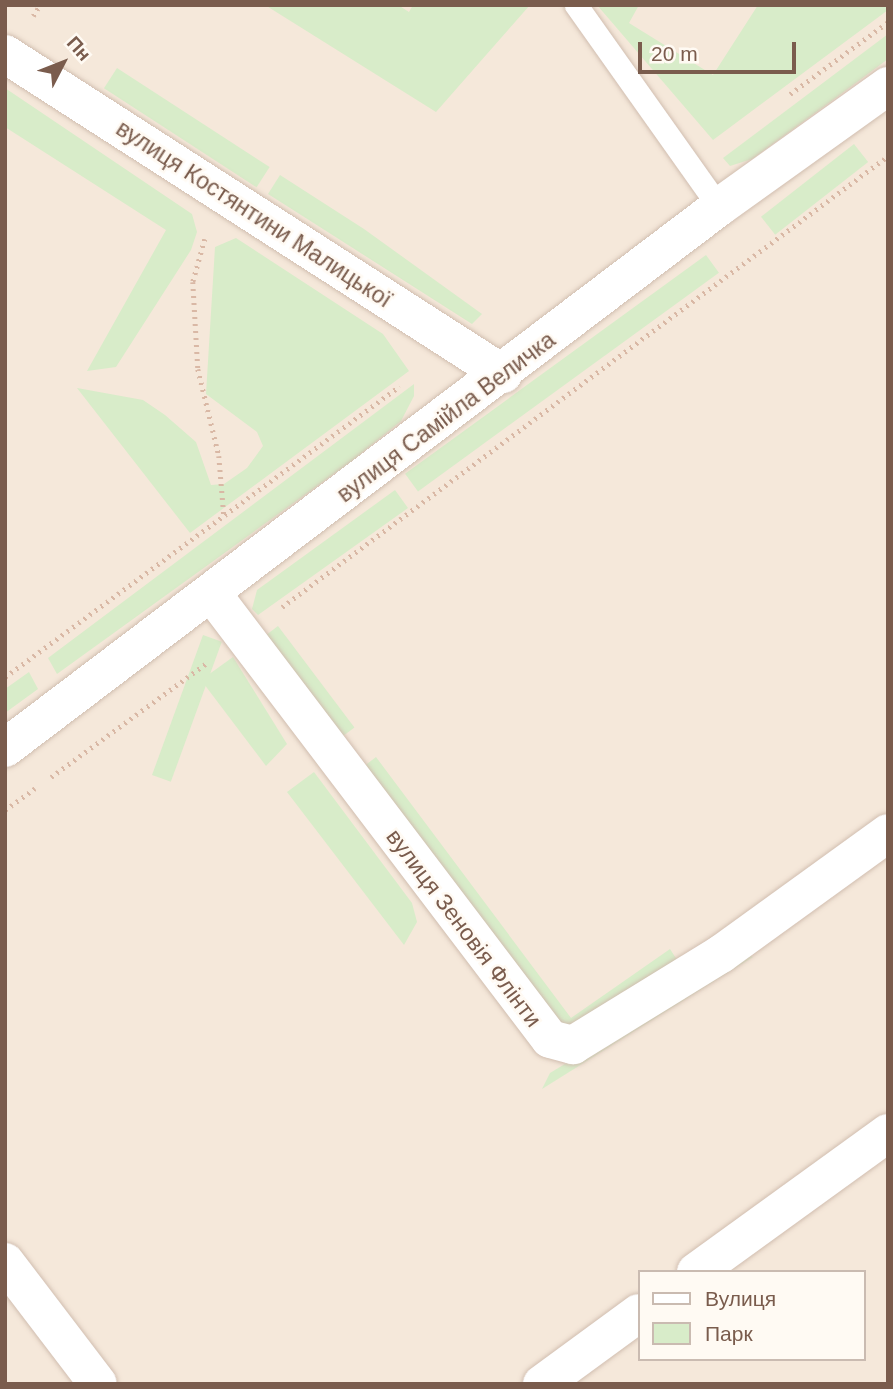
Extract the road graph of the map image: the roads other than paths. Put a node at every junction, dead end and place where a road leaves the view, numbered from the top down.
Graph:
1 (576, 5) edge
2 (5, 54) edge
3 (888, 86) edge
4 (719, 207) junction
5 (503, 374) junction
6 (213, 594) junction
7 (5, 748) edge
8 (888, 833) edge
9 (888, 1133) edge
10 (5, 1262) edge
11 (699, 1270) edge
12 (638, 1314) edge
13 (98, 1384) edge
14 (542, 1384) edge

1 - 4 lane
2 - 5 street, вулиця Костянтини Малицької
3 - 4 street, вулиця Самійла Величка
4 - 5 street, вулиця Самійла Величка
5 - 6 street, вулиця Самійла Величка
6 - 7 street, вулиця Самійла Величка
6 - 8 street, вулиця Зеновія Флінти
9 - 11 street
10 - 13 street
12 - 14 street

